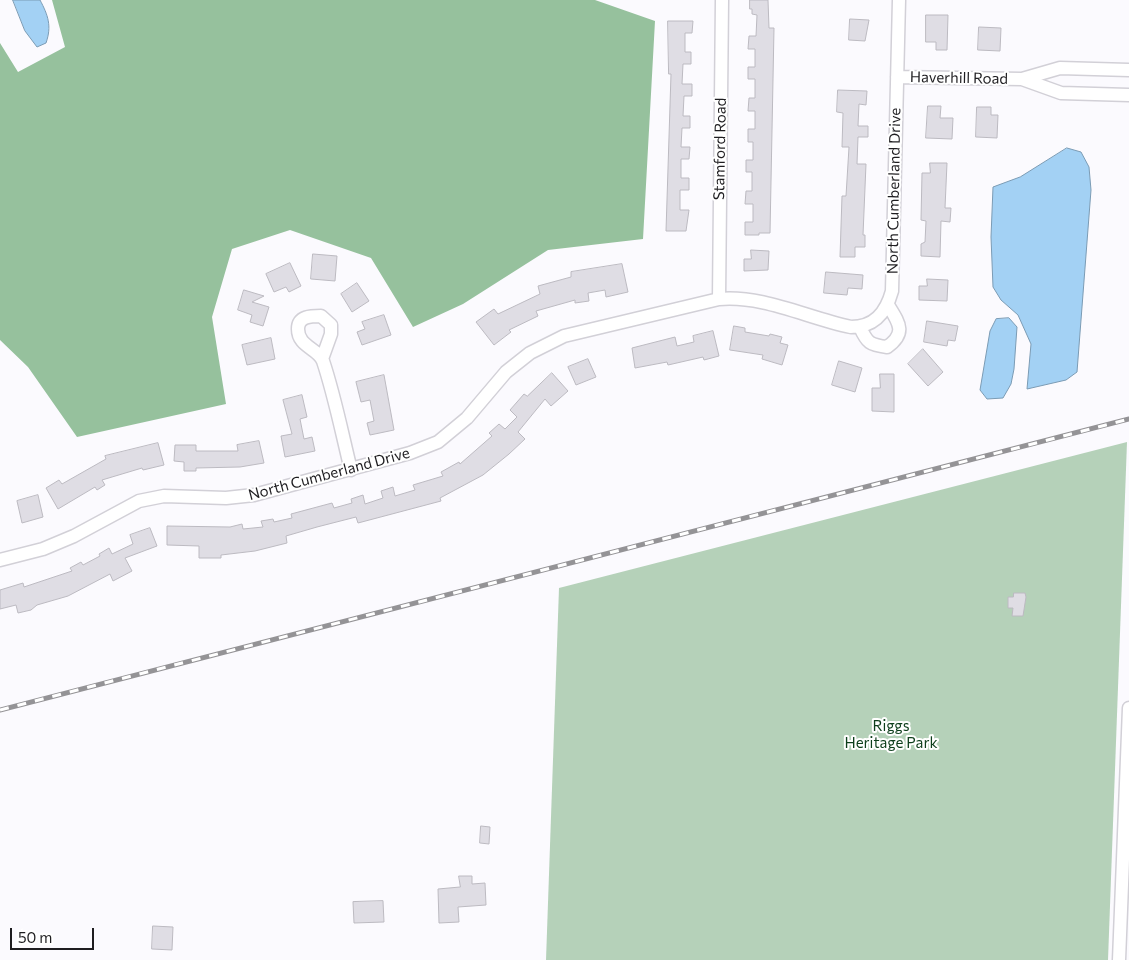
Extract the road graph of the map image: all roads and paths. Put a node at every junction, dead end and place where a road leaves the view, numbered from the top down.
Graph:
1 (722, 0) edge
2 (899, 0) edge
3 (1129, 70) edge
4 (897, 77) junction
5 (1022, 79) junction
6 (1129, 95) edge
7 (719, 299) junction
8 (888, 305) junction
9 (860, 327) junction
10 (322, 358) dead end
11 (351, 470) junction
12 (0, 560) edge
13 (1129, 708) edge
14 (1120, 960) edge

1 - 7 street, Stamford Road
2 - 4 street, North Cumberland Drive
3 - 5 street, Haverhill Road
4 - 5 street, Haverhill Road
4 - 8 street, North Cumberland Drive
5 - 6 street, Haverhill Road
7 - 9 street, North Cumberland Drive
7 - 11 street, North Cumberland Drive
8 - 9 street
8 - 9 street
10 - 11 street
11 - 12 street, North Cumberland Drive
13 - 14 street

